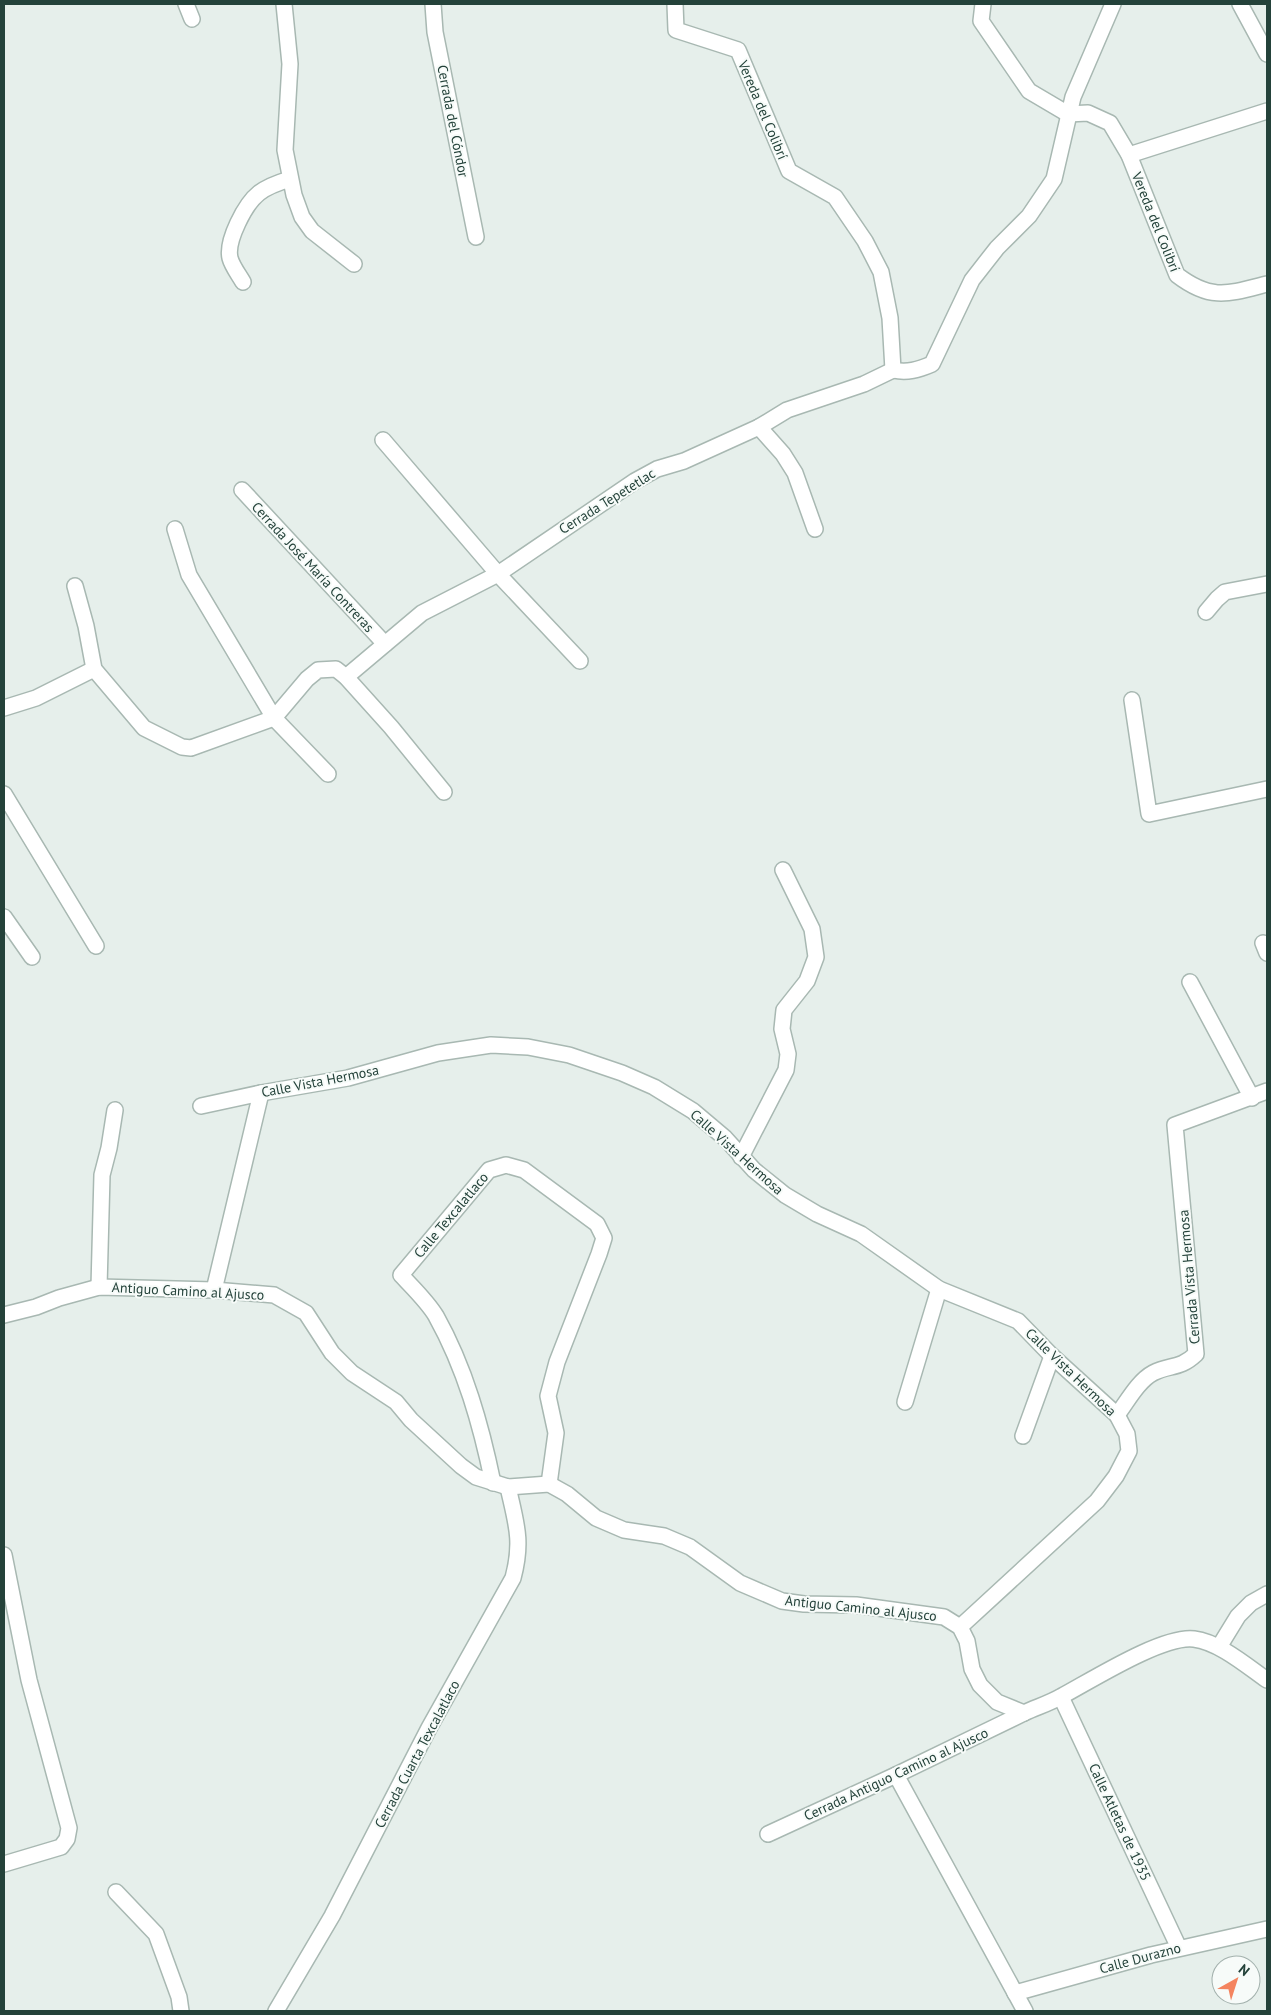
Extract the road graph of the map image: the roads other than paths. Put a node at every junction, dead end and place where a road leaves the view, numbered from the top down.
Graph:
1 (186, 4) edge
2 (284, 4) edge
3 (433, 4) edge
4 (675, 4) edge
5 (982, 4) edge
6 (1113, 4) edge
7 (1240, 4) edge
8 (192, 19) dead end
9 (1267, 54) edge
10 (1267, 111) edge
11 (1068, 114) junction
12 (1129, 154) junction
13 (290, 179) junction
14 (476, 237) dead end
15 (354, 264) dead end
16 (243, 282) dead end
17 (1267, 284) edge
18 (893, 370) junction
19 (759, 427) junction
20 (383, 440) dead end
21 (242, 490) dead end
22 (175, 529) dead end
23 (815, 529) dead end
24 (498, 574) junction
25 (1267, 584) edge
26 (75, 586) dead end
27 (1206, 612) dead end
28 (385, 644) junction
29 (580, 661) dead end
30 (94, 668) junction
31 (346, 677) junction
32 (1132, 700) dead end
33 (4, 708) edge
34 (274, 718) junction
35 (328, 774) dead end
36 (1267, 789) edge
37 (444, 792) dead end
38 (4, 794) edge
39 (783, 870) dead end
40 (4, 917) edge
41 (96, 946) dead end
42 (32, 957) dead end
43 (1190, 982) dead end
44 (1267, 1091) edge
45 (261, 1093) junction
46 (1252, 1098) junction
47 (201, 1106) dead end
48 (115, 1110) dead end
49 (741, 1157) junction
50 (99, 1287) junction
51 (939, 1289) junction
52 (214, 1290) junction
53 (4, 1315) edge
54 (1052, 1356) junction
55 (905, 1402) dead end
56 (1117, 1416) junction
57 (1023, 1436) dead end
58 (493, 1483) junction
59 (549, 1484) junction
60 (508, 1487) junction
61 (4, 1554) edge
62 (1267, 1594) edge
63 (960, 1626) junction
64 (1219, 1647) junction
65 (1267, 1680) edge
66 (1061, 1697) junction
67 (1024, 1713) junction
68 (896, 1775) junction
69 (768, 1834) dead end
70 (4, 1864) edge
71 (116, 1892) dead end
72 (1267, 1929) edge
73 (1179, 1948) junction
74 (1015, 1993) junction
75 (181, 2011) edge
76 (276, 2011) edge
77 (1025, 2011) edge

1 - 8 street
2 - 13 street
3 - 14 street, Cerrada del Cóndor
4 - 18 street, Vereda del Colibrí
5 - 11 street
6 - 11 street
7 - 9 street
10 - 12 street
11 - 12 street, Vereda del Colibrí
11 - 18 street
12 - 17 street, Vereda del Colibrí
13 - 15 street
13 - 16 street
18 - 19 street, Cerrada Tepetetlac
19 - 23 street
19 - 24 street, Cerrada Tepetetlac
20 - 24 street
21 - 28 street, Cerrada José María Contreras
22 - 34 street
24 - 28 street, Cerrada Tepetetlac
24 - 29 street
25 - 27 street
26 - 30 street
28 - 31 street, Cerrada Tepetetlac
30 - 33 street
30 - 34 street
31 - 34 street
31 - 37 street
32 - 36 street
34 - 35 street
38 - 41 street
39 - 49 street
40 - 42 street
43 - 46 street
44 - 46 street
45 - 47 street, Calle Vista Hermosa
45 - 49 street, Calle Vista Hermosa
45 - 52 street
46 - 56 street, Cerrada Vista Hermosa
48 - 50 street
49 - 51 street, Calle Vista Hermosa
50 - 52 street, Antiguo Camino al Ajusco
50 - 53 street, Antiguo Camino al Ajusco
51 - 54 street, Calle Vista Hermosa
51 - 55 street
52 - 58 street, Antiguo Camino al Ajusco
54 - 56 street, Calle Vista Hermosa
54 - 57 street
56 - 63 street, Calle Vista Hermosa
58 - 59 street, Calle Texcalatlaco
58 - 60 street, Antiguo Camino al Ajusco
59 - 60 street, Antiguo Camino al Ajusco
59 - 63 street, Antiguo Camino al Ajusco
60 - 76 street, Cerrada Cuarta Texcalatlaco
61 - 70 street
62 - 64 street
63 - 67 street
64 - 65 street
64 - 66 street
66 - 67 street
66 - 73 street, Calle Atletas de 1935
67 - 68 street, Cerrada Antiguo Camino al Ajusco
68 - 69 street, Cerrada Antiguo Camino al Ajusco
68 - 74 street
71 - 75 street
72 - 73 street, Calle Durazno
73 - 74 street, Calle Durazno
74 - 77 street

